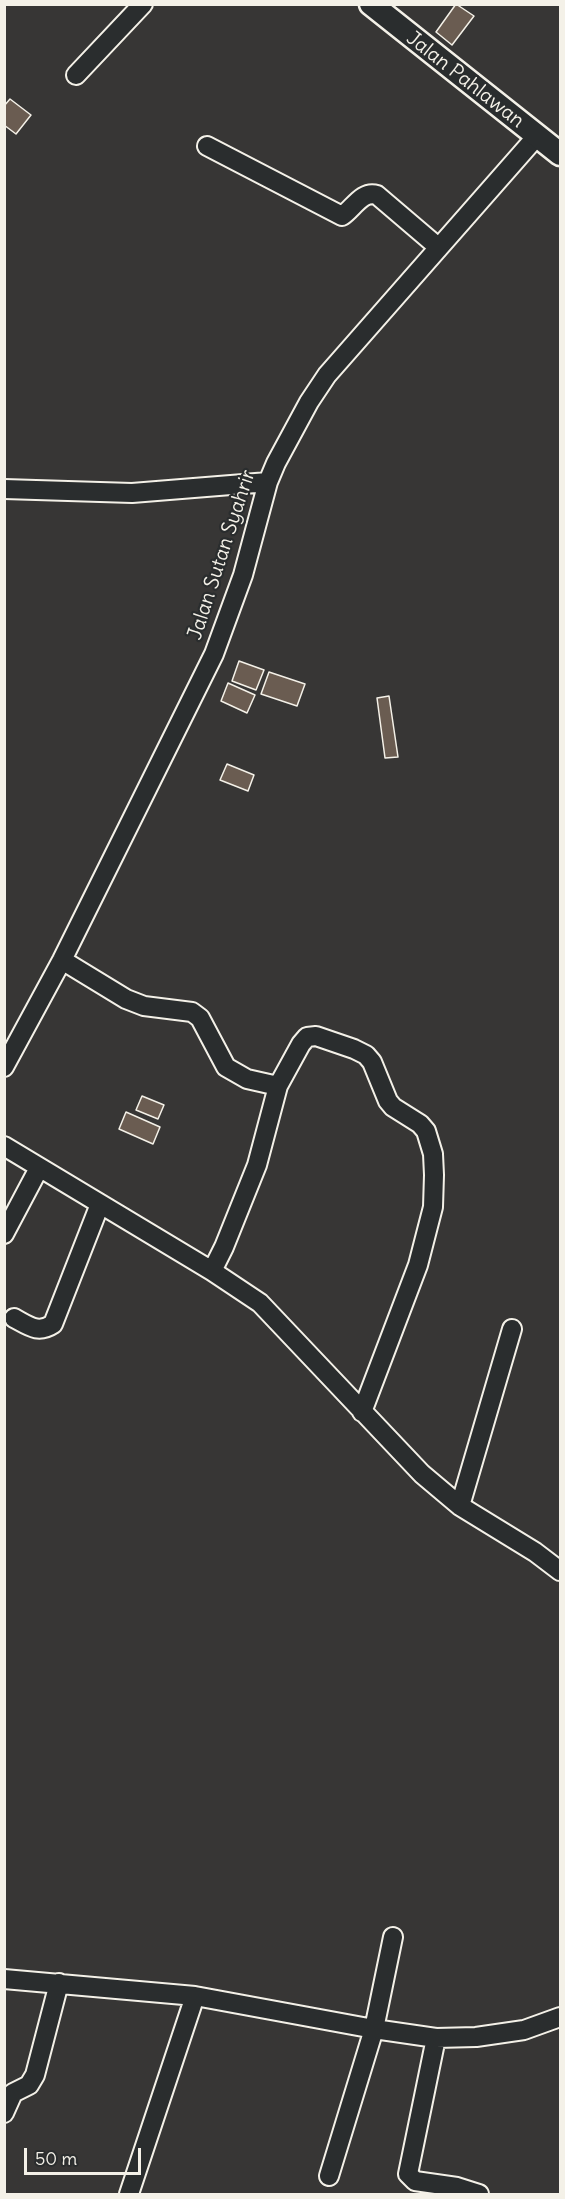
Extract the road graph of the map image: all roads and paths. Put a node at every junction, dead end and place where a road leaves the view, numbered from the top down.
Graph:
1 (143, 4) edge
2 (371, 4) edge
3 (75, 75) dead end
4 (537, 136) junction
5 (207, 146) dead end
6 (561, 154) edge
7 (438, 247) junction
8 (268, 482) junction
9 (4, 489) edge
10 (62, 960) junction
11 (4, 1066) edge
12 (278, 1086) junction
13 (4, 1146) edge
14 (39, 1168) junction
15 (100, 1204) junction
16 (4, 1234) edge
17 (212, 1271) junction
18 (14, 1318) dead end
19 (512, 1329) dead end
20 (362, 1412) junction
21 (460, 1506) junction
22 (561, 1571) edge
23 (393, 1937) dead end
24 (4, 1979) edge
25 (60, 1983) junction
26 (195, 1996) junction
27 (561, 2017) edge
28 (374, 2029) junction
29 (436, 2038) junction
30 (4, 2113) edge
31 (329, 2176) dead end
32 (129, 2194) edge
33 (479, 2194) edge

1 - 3 street
2 - 4 main road, Jalan Pahlawan
4 - 6 main road, Jalan Pahlawan
4 - 7 street, Jalan Sutan Syahrir
5 - 7 street
7 - 8 street, Jalan Sutan Syahrir
8 - 9 street
8 - 10 street, Jalan Sutan Syahrir
10 - 11 street, Jalan Sutan Syahrir
10 - 12 street
12 - 17 street
12 - 20 street
13 - 14 street
14 - 15 street
14 - 16 street
15 - 17 street
15 - 18 street
17 - 20 street
19 - 21 street
20 - 21 street
21 - 22 street
23 - 28 street
24 - 25 street
25 - 26 street
25 - 30 street
26 - 28 street
26 - 32 street
27 - 29 street
28 - 29 street
28 - 31 street
29 - 33 street

